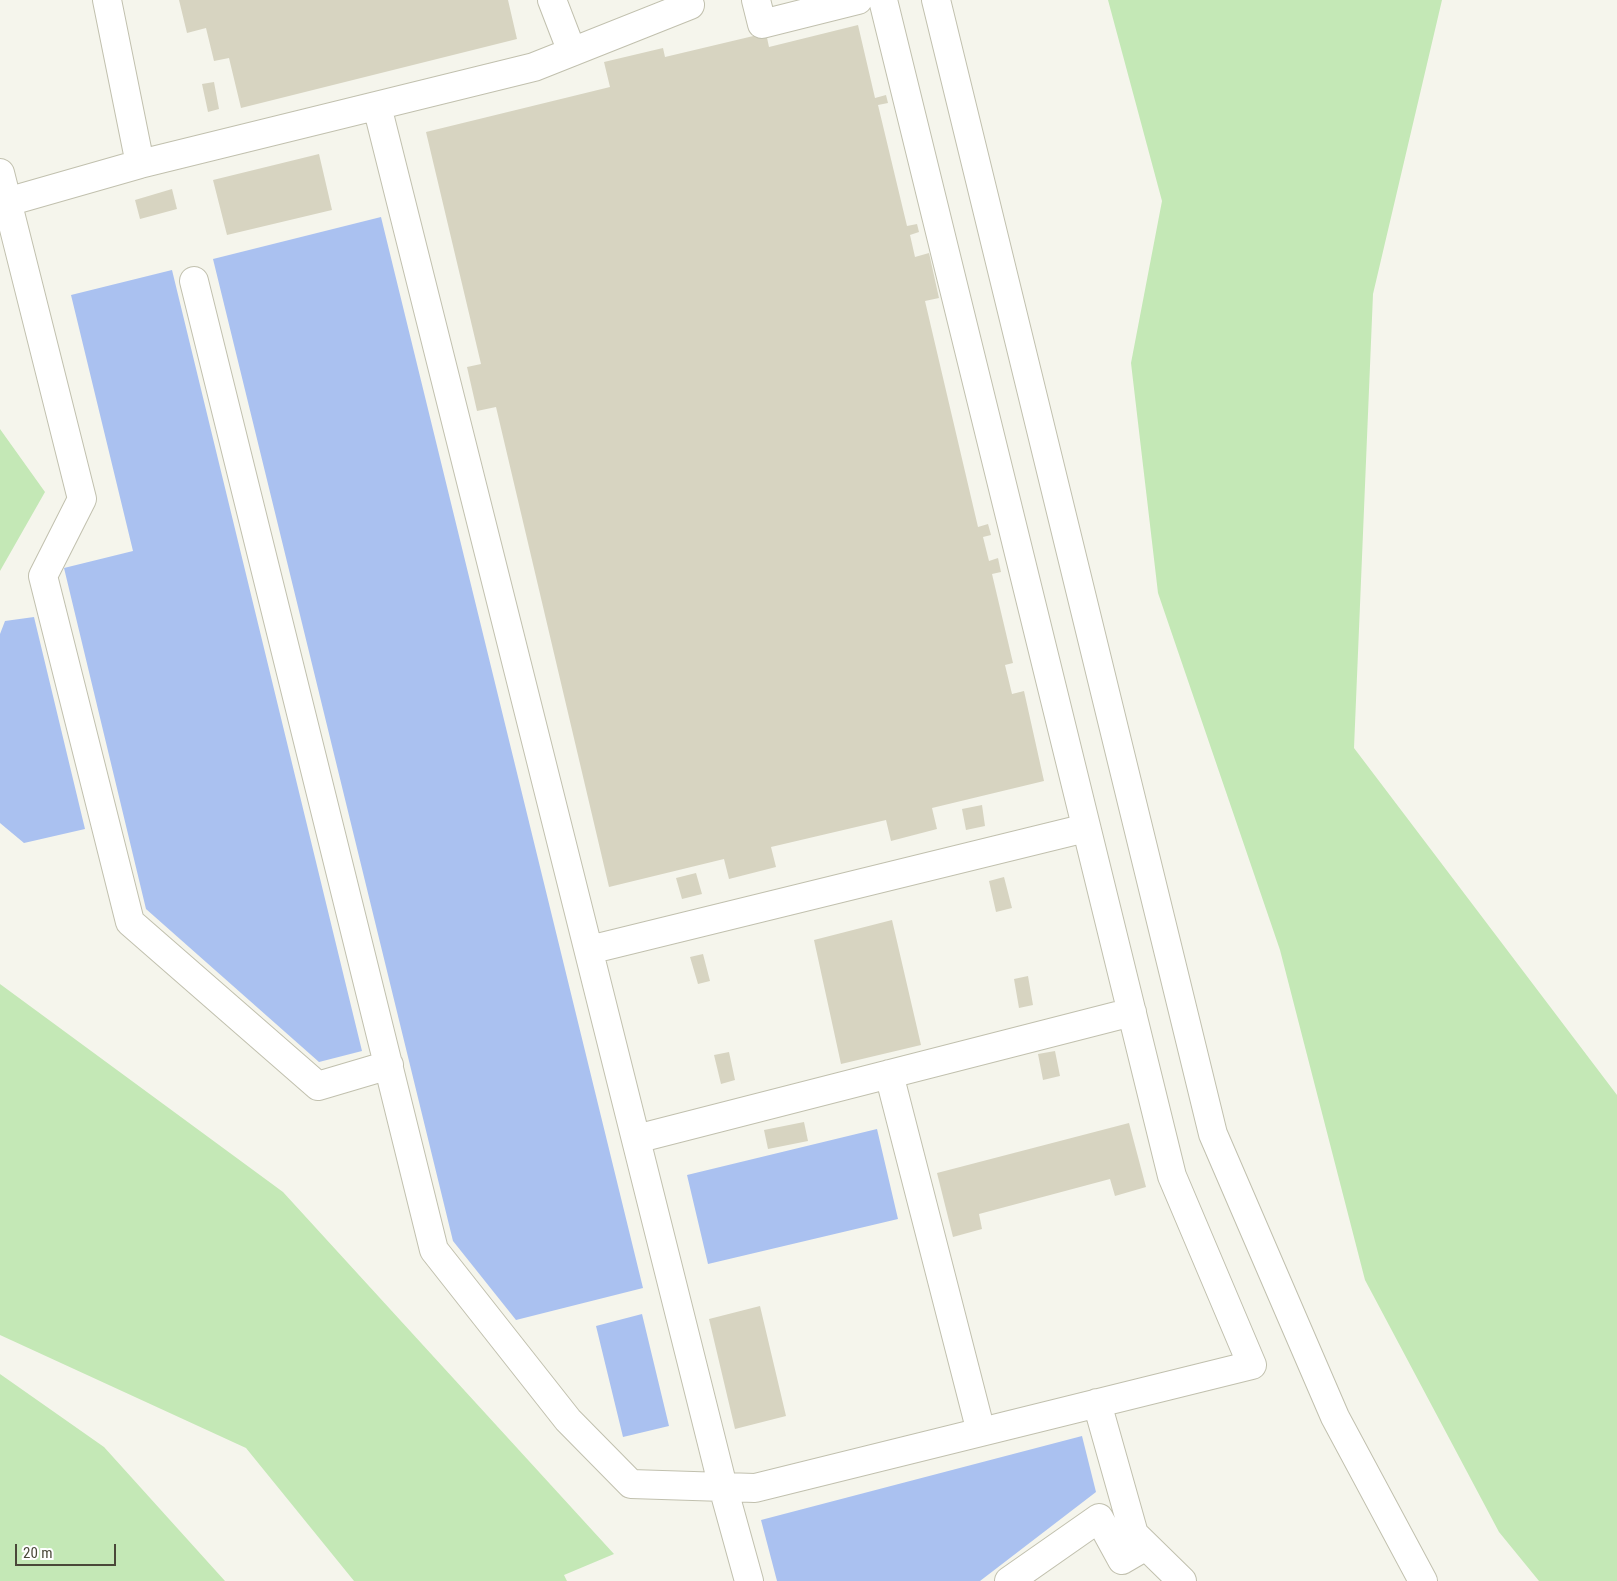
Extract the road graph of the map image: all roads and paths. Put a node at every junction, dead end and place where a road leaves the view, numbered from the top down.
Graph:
1 (107, 0) edge
2 (552, 0) edge
3 (756, 0) edge
4 (858, 0) edge
5 (883, 0) edge
6 (936, 0) edge
7 (695, 2) edge
8 (572, 52) junction
9 (377, 106) junction
10 (140, 164) junction
11 (0, 173) edge
12 (7, 202) junction
13 (194, 280) dead end
14 (1086, 828) junction
15 (589, 950) junction
16 (1132, 1012) junction
17 (389, 1065) junction
18 (889, 1074) junction
19 (636, 1139) junction
20 (1097, 1403) junction
21 (981, 1432) junction
22 (723, 1486) junction
23 (1146, 1546) junction
24 (749, 1581) edge
25 (1009, 1581) edge
26 (1182, 1581) edge
27 (1423, 1581) edge

1 - 10 street
2 - 8 street
3 - 4 street
5 - 14 street
6 - 27 street
7 - 8 street
8 - 9 street
9 - 10 street
9 - 15 street
10 - 12 street
11 - 12 street
12 - 17 street
13 - 17 street
14 - 15 street
14 - 16 street
15 - 19 street
16 - 18 street
16 - 20 street
17 - 22 street
18 - 19 street
18 - 21 street
19 - 22 street
20 - 21 street
20 - 23 street
21 - 22 street
22 - 24 street
23 - 25 street
23 - 26 street

